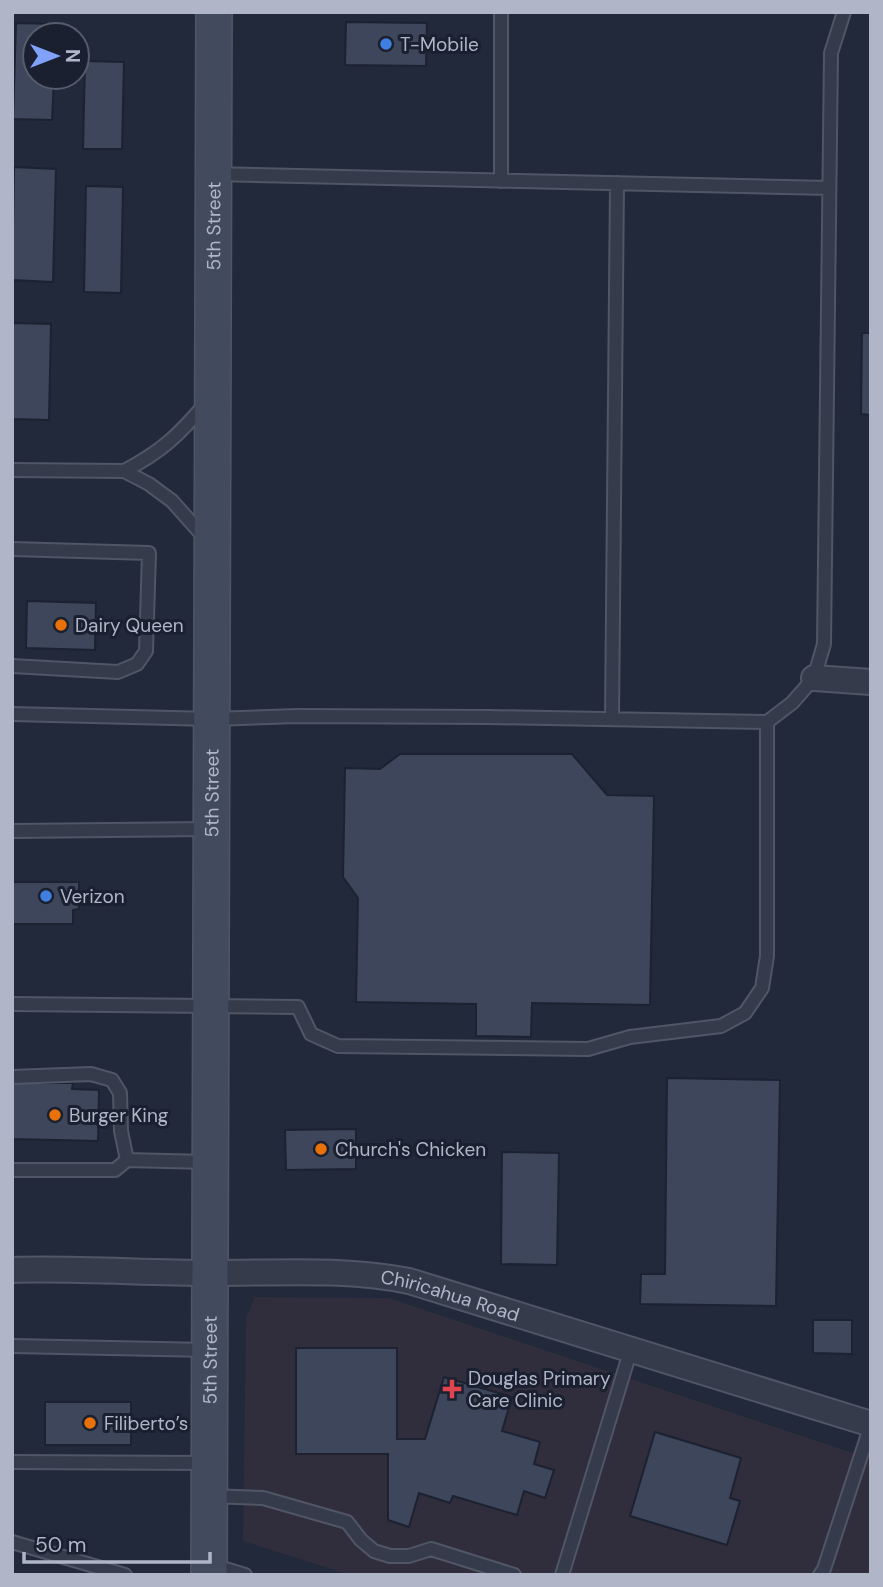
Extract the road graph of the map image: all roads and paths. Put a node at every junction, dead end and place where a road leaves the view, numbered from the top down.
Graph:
1 (215, 12) edge
2 (501, 12) edge
3 (844, 12) edge
4 (214, 174) junction
5 (501, 181) junction
6 (617, 183) junction
7 (829, 188) junction
8 (213, 396) junction
9 (12, 470) edge
10 (124, 471) junction
11 (213, 548) junction
12 (12, 549) edge
13 (12, 666) edge
14 (814, 678) junction
15 (871, 682) edge
16 (12, 713) edge
17 (612, 718) junction
18 (212, 719) junction
19 (766, 722) junction
20 (212, 829) junction
21 (12, 831) edge
22 (12, 1004) edge
23 (211, 1005) junction
24 (12, 1077) edge
25 (128, 1160) junction
26 (211, 1162) junction
27 (12, 1170) edge
28 (12, 1270) edge
29 (210, 1273) junction
30 (12, 1346) edge
31 (631, 1349) junction
32 (210, 1350) junction
33 (871, 1424) edge
34 (12, 1462) edge
35 (209, 1479) junction
36 (12, 1542) edge
37 (209, 1569) edge
38 (125, 1575) edge
39 (245, 1575) edge
40 (514, 1575) edge
41 (562, 1575) edge
42 (820, 1575) edge

1 - 4 street, 5th Street
2 - 5 lane
3 - 7 lane
4 - 5 lane
4 - 8 street, 5th Street
5 - 6 lane
6 - 7 lane
6 - 17 lane
7 - 14 lane
8 - 10 lane
8 - 11 street, 5th Street
9 - 10 lane
10 - 11 lane
11 - 18 street, 5th Street
12 - 13 lane
14 - 15 street
14 - 19 lane
16 - 18 lane
17 - 18 lane
17 - 19 lane
18 - 20 street, 5th Street
19 - 23 lane
20 - 21 lane
20 - 23 street, 5th Street
22 - 23 lane
23 - 26 street, 5th Street
24 - 25 lane
25 - 26 lane
25 - 27 lane
26 - 29 street, 5th Street
28 - 29 street, Chiricahua Road
29 - 31 street, Chiricahua Road
29 - 32 street, 5th Street
30 - 32 lane
31 - 33 street, Chiricahua Road
31 - 41 lane
32 - 35 street, 5th Street
33 - 42 lane
34 - 35 lane
35 - 37 street, 5th Street
35 - 40 lane
36 - 38 lane
37 - 39 lane

